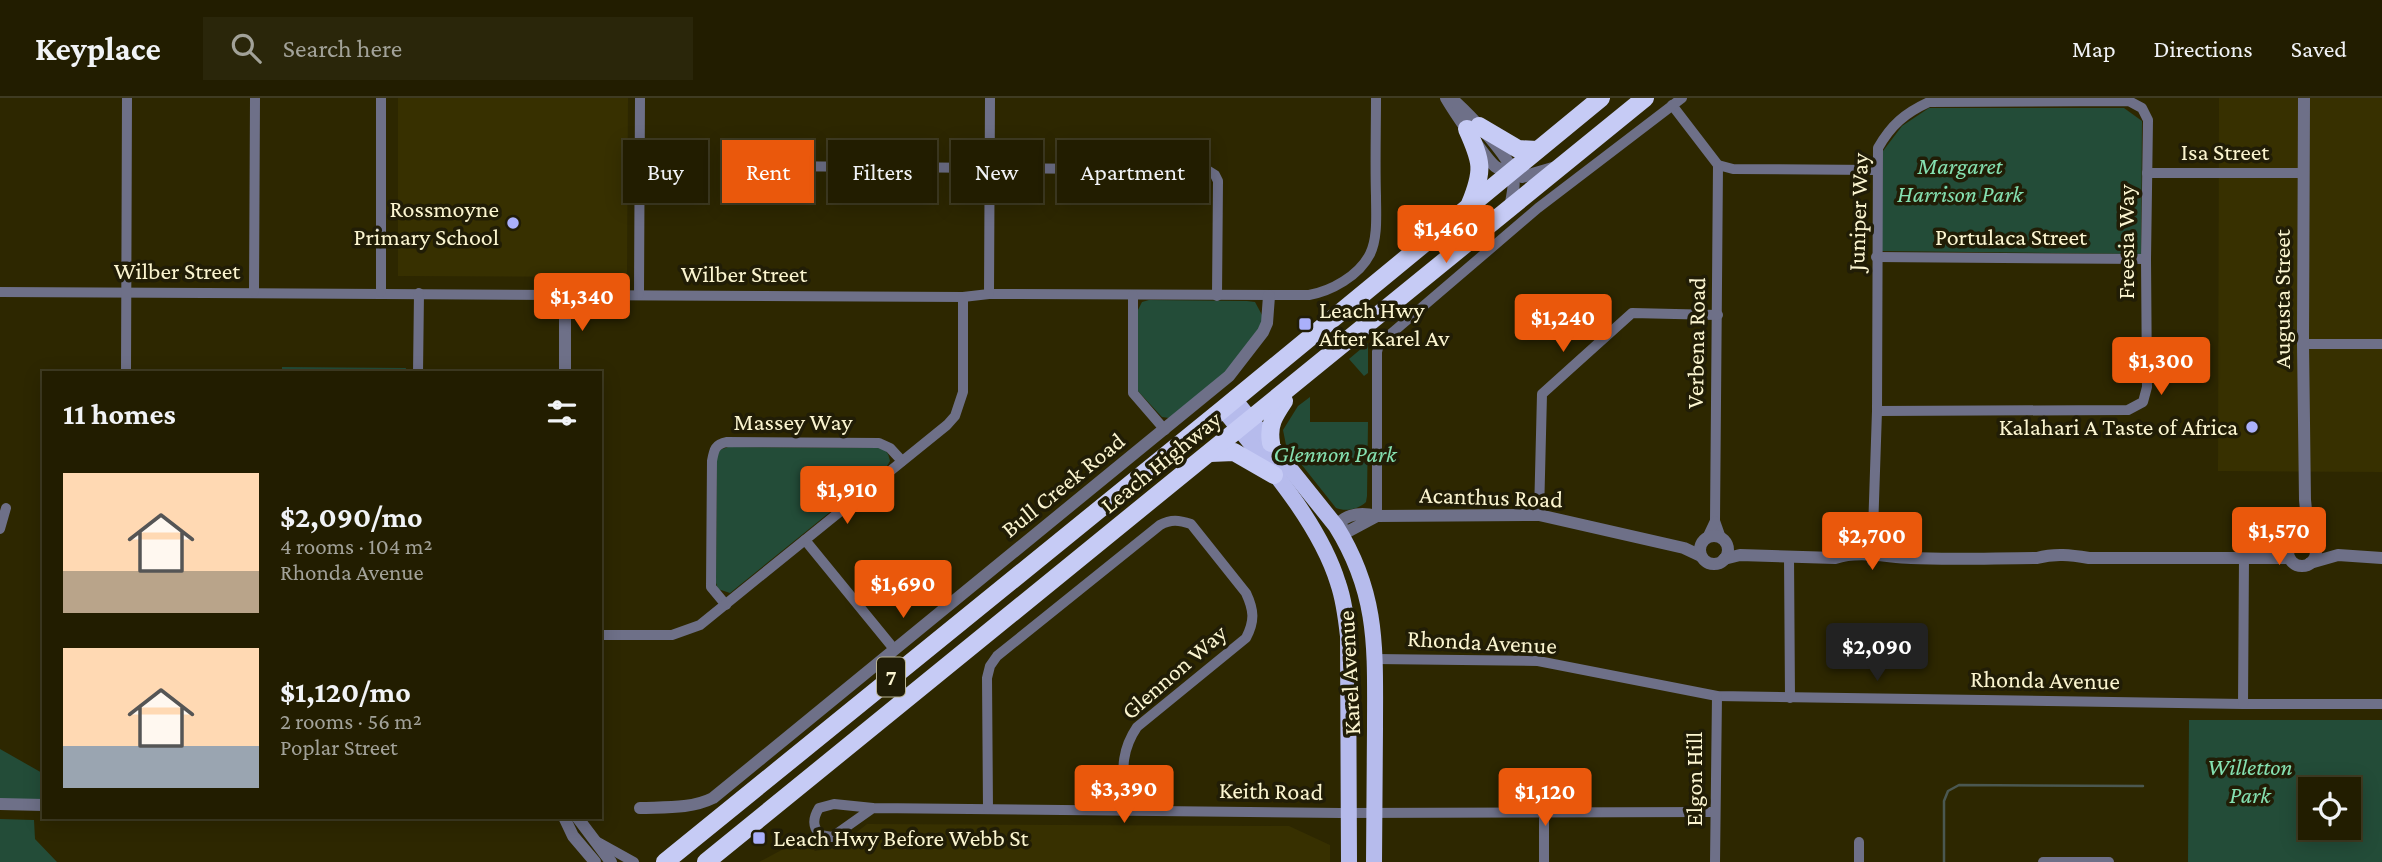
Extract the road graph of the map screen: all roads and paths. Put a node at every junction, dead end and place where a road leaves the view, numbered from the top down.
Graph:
1 (127, 98) edge
2 (255, 98) edge
3 (381, 98) edge
4 (640, 98) edge
5 (990, 98) edge
6 (1376, 98) edge
7 (1449, 98) edge
8 (1601, 98) edge
9 (1645, 98) edge
10 (2304, 98) edge
11 (1677, 102) edge
12 (2142, 108) joint
13 (1473, 128) junction
14 (990, 140) edge
15 (1537, 150) junction
16 (1563, 164) junction
17 (1718, 165) junction
18 (814, 166) edge
19 (951, 167) edge
20 (1043, 168) edge
21 (1876, 170) junction
22 (1512, 171) junction
23 (2147, 173) junction
24 (2304, 173) junction
25 (990, 203) edge
26 (1469, 207) junction
27 (1510, 208) junction
28 (1876, 257) junction
29 (2146, 259) junction
30 (0, 292) edge
31 (126, 292) junction
32 (254, 292) junction
33 (381, 292) junction
34 (419, 293) junction
35 (565, 294) junction
36 (639, 294) junction
37 (989, 294) junction
38 (1133, 295) junction
39 (1217, 296) junction
40 (1269, 296) junction
41 (963, 297) junction
42 (1718, 315) junction
43 (2303, 344) junction
44 (2382, 344) edge
45 (126, 371) edge
46 (418, 371) edge
47 (565, 371) edge
48 (1296, 384) junction
49 (1229, 404) junction
50 (1877, 411) junction
51 (1245, 424) junction
52 (1165, 429) junction
53 (1270, 443) junction
54 (1210, 453) junction
55 (902, 461) junction
56 (1274, 475) junction
57 (2305, 500) junction
58 (6, 508) dead end
59 (1539, 515) junction
60 (1377, 516) junction
61 (1306, 518) junction
62 (1715, 521) junction
63 (1336, 526) junction
64 (0, 529) edge
65 (1721, 538) junction
66 (805, 540) junction
67 (2311, 542) junction
68 (1703, 546) junction
69 (2291, 548) junction
70 (1327, 555) junction
71 (1731, 555) junction
72 (2338, 555) junction
73 (1789, 557) junction
74 (2251, 557) junction
75 (1873, 558) junction
76 (2382, 558) edge
77 (2311, 562) junction
78 (726, 605) junction
79 (602, 635) edge
80 (894, 649) junction
81 (1375, 660) junction
82 (1717, 696) junction
83 (1790, 698) junction
84 (2243, 704) junction
85 (2382, 704) edge
86 (0, 804) edge
87 (42, 804) edge
88 (640, 808) dead end
89 (873, 808) junction
90 (988, 809) junction
91 (1124, 809) junction
92 (1544, 812) junction
93 (1715, 812) junction
94 (1348, 813) junction
95 (1374, 813) junction
96 (565, 819) edge
97 (578, 819) edge
98 (595, 841) junction
99 (1858, 842) dead end
100 (594, 862) edge
101 (611, 862) edge
102 (634, 862) edge
103 (665, 862) edge
104 (706, 862) edge
105 (1349, 862) edge
106 (1374, 862) edge
107 (1544, 862) edge
108 (1715, 862) edge
109 (1858, 862) edge
110 (2043, 862) edge
111 (2109, 862) edge

1 - 31 street
2 - 32 street
3 - 33 street
4 - 36 street
5 - 14 street
6 - 40 street, Wilber Street
7 - 13 street
8 - 15 highway, Leach Highway / 7
9 - 16 highway, Leach Highway / 7
10 - 24 street, Augusta Street
11 - 17 street
11 - 60 street
12 - 21 street, Juniper Way
12 - 23 street, Freesia Way
13 - 15 highway
13 - 22 street
13 - 26 highway
15 - 22 highway, Leach Highway / 7
16 - 22 street
16 - 27 highway, Leach Highway / 7
17 - 21 street
17 - 42 street, Verbena Road
18 - 19 street
20 - 39 street
21 - 28 street, Juniper Way
22 - 26 highway, Leach Highway / 7
22 - 27 street
23 - 24 street, Isa Street
23 - 29 street, Freesia Way
24 - 43 street, Augusta Street
25 - 37 street
26 - 49 highway, Leach Highway / 7
27 - 48 highway, Leach Highway / 7
28 - 29 street, Portulaca Street
28 - 50 street, Juniper Way
29 - 50 street, Freesia Way
30 - 31 street, Wilber Street
31 - 32 street, Wilber Street
31 - 45 street
32 - 33 street, Wilber Street
33 - 34 street, Wilber Street
34 - 35 street, Wilber Street
34 - 46 street
35 - 36 street, Wilber Street
35 - 47 street
36 - 41 street, Wilber Street
37 - 38 street, Wilber Street
37 - 41 street, Wilber Street
38 - 39 street, Wilber Street
38 - 52 street
39 - 40 street, Wilber Street
40 - 52 street, Bull Creek Road
41 - 55 street
42 - 59 street
42 - 62 street, Verbena Road
43 - 44 street
43 - 57 street, Augusta Street
48 - 51 highway, Leach Highway / 7
48 - 53 highway
49 - 51 main road, Karel Avenue
49 - 103 highway, Leach Highway / 7
50 - 75 street, Juniper Way
51 - 53 main road, Karel Avenue
51 - 54 highway, Leach Highway / 7
51 - 56 main road, Karel Avenue
52 - 80 street, Bull Creek Road
53 - 63 main road, Karel Avenue
54 - 56 highway
54 - 104 highway, Leach Highway / 7
55 - 66 street
55 - 78 street, Massey Way
56 - 61 main road, Karel Avenue
57 - 67 street, Augusta Street
57 - 69 street, Augusta Street
58 - 64 street
59 - 60 street, Acanthus Road
59 - 68 street, Acanthus Road
60 - 63 street, Acanthus Road
61 - 63 main road
61 - 70 main road, Karel Avenue
62 - 65 street, Verbena Road
62 - 68 street, Verbena Road
63 - 70 main road
63 - 81 main road, Karel Avenue
65 - 68 street, Acanthus Road
65 - 71 street
66 - 78 street
66 - 80 street
67 - 69 street, Acanthus Road
67 - 72 street, Acanthus Road
67 - 77 street
68 - 71 street, Acanthus Road
69 - 74 street, Acanthus Road
69 - 77 street, Acanthus Road
70 - 94 main road, Karel Avenue
71 - 73 street, Acanthus Road
72 - 76 street, Acanthus Road
72 - 77 street, Acanthus Road
73 - 75 street, Acanthus Road
73 - 83 street
74 - 75 street, Acanthus Road
74 - 84 street
78 - 79 street
80 - 88 street, Bull Creek Road
81 - 82 street, Rhonda Avenue
81 - 95 main road, Karel Avenue
82 - 83 street, Rhonda Avenue
82 - 93 street, Elgon Hill
83 - 84 street, Rhonda Avenue
84 - 85 street, Rhonda Avenue
86 - 87 street
89 - 89 street, Keith Road
89 - 90 street, Keith Road
90 - 91 street, Keith Road
90 - 91 street, Glennon Way
91 - 94 street, Keith Road
92 - 93 street, Keith Road
92 - 95 street, Keith Road
92 - 107 street
93 - 108 street, Elgon Hill
94 - 95 street, Keith Road
94 - 105 main road, Karel Avenue
95 - 106 main road, Karel Avenue
96 - 100 street
97 - 98 street
98 - 101 street
98 - 102 street
99 - 109 street
110 - 111 street

